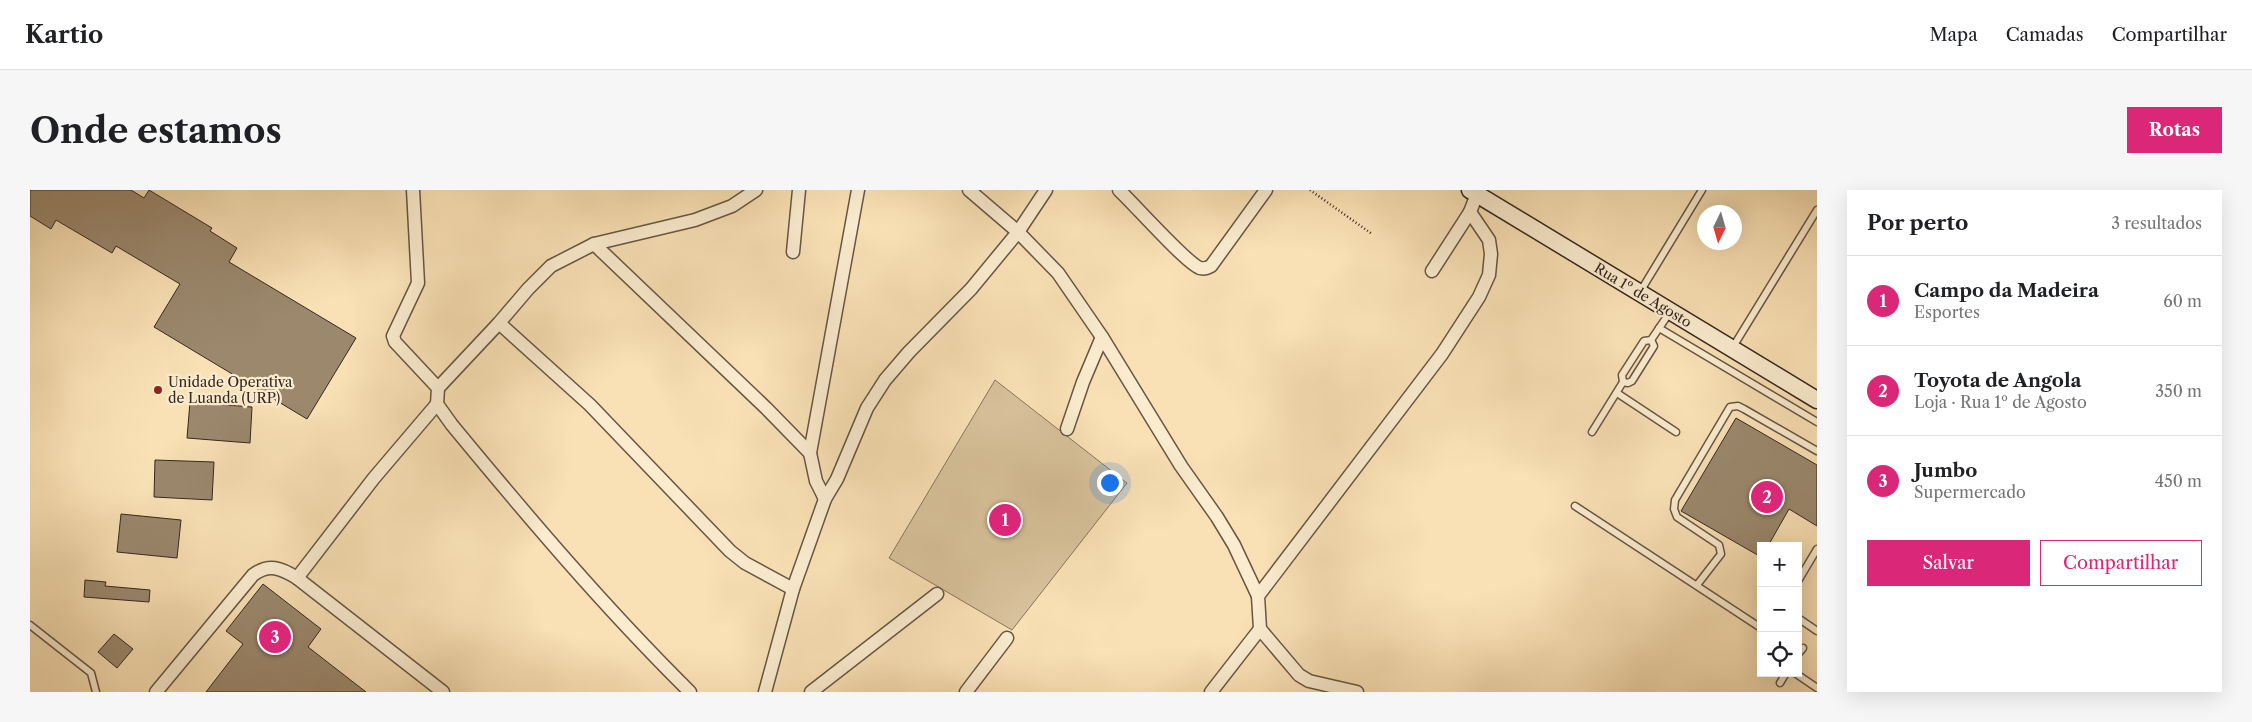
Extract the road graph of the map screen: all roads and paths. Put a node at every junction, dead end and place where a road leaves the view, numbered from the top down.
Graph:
1 (413, 190) edge
2 (756, 190) edge
3 (799, 190) edge
4 (858, 190) edge
5 (969, 190) edge
6 (1046, 190) edge
7 (1119, 190) edge
8 (1266, 190) edge
9 (1310, 190) edge
10 (1702, 190) edge
11 (1473, 192) edge
12 (1817, 210) edge
13 (1470, 212) junction
14 (1018, 232) junction
15 (1372, 234) dead end
16 (594, 244) junction
17 (793, 252) dead end
18 (1432, 271) dead end
19 (1640, 293) junction
20 (1670, 311) junction
21 (499, 323) junction
22 (1659, 328) junction
23 (1102, 337) junction
24 (1651, 340) junction
25 (1732, 348) junction
26 (1624, 382) junction
27 (438, 388) junction
28 (1617, 393) junction
29 (1817, 400) edge
30 (437, 404) junction
31 (1817, 422) edge
32 (1067, 429) dead end
33 (1592, 432) dead end
34 (1676, 432) dead end
35 (1817, 451) edge
36 (810, 454) junction
37 (824, 499) junction
38 (1576, 506) dead end
39 (1817, 549) edge
40 (1802, 574) edge
41 (297, 578) junction
42 (1697, 586) junction
43 (793, 589) junction
44 (937, 594) dead end
45 (1258, 596) junction
46 (1802, 621) edge
47 (30, 625) edge
48 (1757, 625) edge
49 (1260, 629) junction
50 (1817, 631) edge
51 (1007, 638) dead end
52 (1784, 677) edge
53 (1801, 677) edge
54 (1780, 683) dead end
55 (1817, 688) edge
56 (96, 692) edge
57 (156, 692) edge
58 (443, 692) edge
59 (690, 692) edge
60 (766, 692) edge
61 (812, 692) edge
62 (966, 692) edge
63 (1211, 692) edge
64 (1357, 692) edge

1 - 27 street
2 - 16 street
3 - 17 street
4 - 36 street
5 - 14 street
6 - 14 street
7 - 8 street
9 - 15 path
10 - 19 lane
11 - 13 street
11 - 19 main road, Rua 1º de Agosto
12 - 25 lane
13 - 18 street
13 - 45 street
14 - 23 street
14 - 37 street
16 - 21 street
16 - 36 street
19 - 20 main road, Rua 1º de Agosto
20 - 22 lane
20 - 25 main road, Rua 1º de Agosto
21 - 27 street
21 - 43 street
22 - 24 lane
22 - 31 lane
23 - 32 street
23 - 45 street
24 - 26 lane
24 - 26 lane
25 - 29 main road, Rua 1º de Agosto
26 - 28 lane
27 - 30 street
28 - 33 lane
28 - 34 lane
30 - 41 street
30 - 59 street
35 - 42 lane
36 - 37 street
37 - 43 street
38 - 42 lane
39 - 40 lane
41 - 57 street
41 - 58 street
42 - 48 lane
43 - 60 street
44 - 61 street
45 - 49 street
46 - 50 lane
47 - 56 lane
49 - 63 street
49 - 64 street
51 - 62 street
52 - 54 lane
53 - 55 lane

